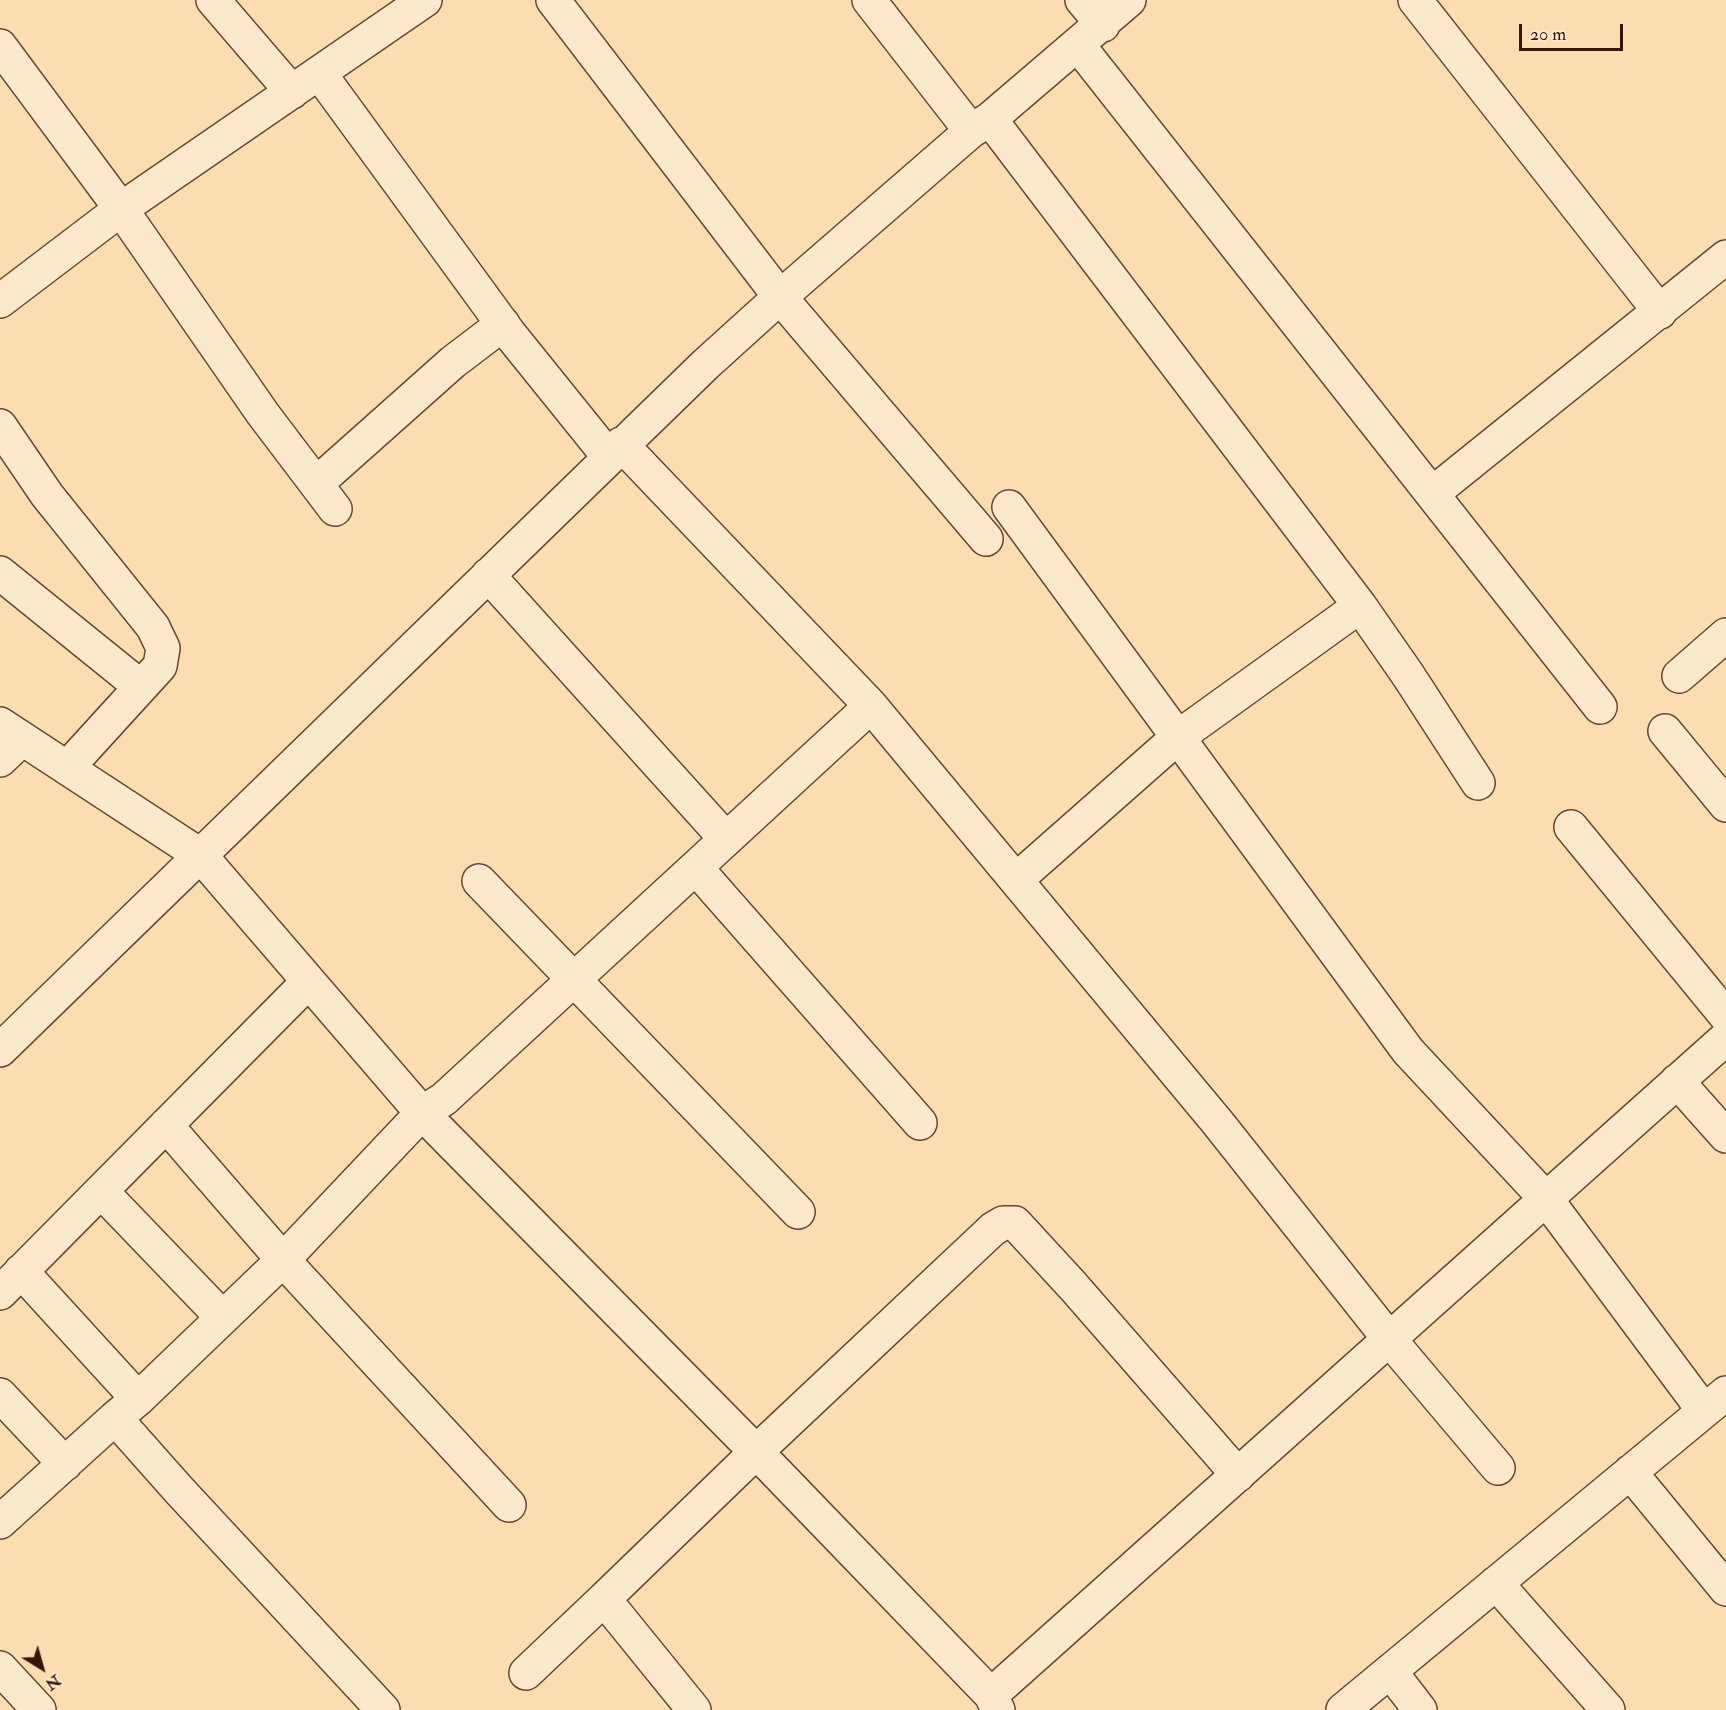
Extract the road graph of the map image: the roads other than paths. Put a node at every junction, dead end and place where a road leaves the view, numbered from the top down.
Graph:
1 (213, 0) edge
2 (425, 0) edge
3 (553, 0) edge
4 (869, 0) edge
5 (1130, 0) edge
6 (1415, 0) edge
7 (1088, 23) edge
8 (0, 46) edge
9 (320, 74) junction
10 (291, 92) junction
11 (981, 125) junction
12 (121, 209) junction
13 (1726, 257) edge
14 (780, 297) junction
15 (0, 301) edge
16 (1660, 312) junction
17 (503, 324) junction
18 (0, 426) edge
19 (615, 451) junction
20 (1433, 493) junction
21 (1009, 507) dead end
22 (986, 539) dead end
23 (0, 573) edge
24 (488, 575) junction
25 (1360, 606) junction
26 (1726, 635) edge
27 (1679, 676) dead end
28 (141, 687) junction
29 (871, 706) junction
30 (1600, 706) dead end
31 (1665, 731) dead end
32 (1178, 737) junction
33 (7, 741) edge
34 (67, 768) junction
35 (1478, 783) dead end
36 (1726, 805) edge
37 (1571, 827) dead end
38 (726, 840) junction
39 (200, 855) junction
40 (696, 868) junction
41 (1016, 880) junction
42 (479, 881) dead end
43 (574, 980) junction
44 (308, 982) junction
45 (1726, 1016) edge
46 (1726, 1038) edge
47 (0, 1050) edge
48 (1677, 1081) junction
49 (422, 1113) junction
50 (920, 1123) dead end
51 (166, 1125) junction
52 (1726, 1136) edge
53 (101, 1191) junction
54 (1547, 1200) junction
55 (798, 1212) dead end
56 (283, 1260) junction
57 (11, 1282) edge
58 (222, 1317) junction
59 (1390, 1340) junction
60 (0, 1395) edge
61 (1715, 1402) edge
62 (127, 1409) junction
63 (756, 1452) junction
64 (65, 1464) junction
65 (1498, 1468) dead end
66 (1630, 1472) junction
67 (1238, 1475) junction
68 (509, 1505) dead end
69 (0, 1522) edge
70 (1496, 1583) junction
71 (1726, 1588) edge
72 (604, 1599) junction
73 (0, 1668) edge
74 (1389, 1671) junction
75 (526, 1673) dead end
76 (995, 1702) edge
77 (39, 1710) edge
78 (383, 1710) edge
79 (694, 1710) edge
80 (1343, 1710) edge
81 (1420, 1710) edge
82 (1608, 1710) edge

1 - 10 street
2 - 9 street
3 - 14 street
4 - 11 street
5 - 7 street
6 - 16 street
7 - 11 street
7 - 20 street
8 - 12 street
9 - 10 street
9 - 17 street
10 - 12 street
11 - 14 street
11 - 25 street
12 - 15 street
12 - 17 street
13 - 16 street
14 - 19 street
14 - 22 street
16 - 20 street
17 - 19 street
18 - 28 street
19 - 24 street
19 - 29 street
20 - 30 street
21 - 32 street
23 - 28 street
24 - 38 street
24 - 39 street
25 - 32 street
25 - 35 street
26 - 27 street
28 - 34 street
29 - 38 street
29 - 41 street
31 - 36 street
32 - 41 street
32 - 54 street
33 - 34 street
34 - 39 street
37 - 45 street
38 - 40 street
39 - 44 street
39 - 47 street
40 - 43 street
40 - 50 street
41 - 59 street
42 - 43 street
43 - 49 street
43 - 55 street
44 - 49 street
44 - 51 street
46 - 48 street
48 - 52 street
48 - 54 street
49 - 56 street
49 - 63 street
51 - 53 street
51 - 56 street
53 - 57 street
53 - 58 street
54 - 59 street
54 - 61 street
56 - 58 street
56 - 68 street
57 - 62 street
58 - 62 street
59 - 65 street
59 - 67 street
60 - 64 street
61 - 66 street
62 - 64 street
62 - 78 street
63 - 67 street
63 - 72 street
63 - 76 street
64 - 69 street
66 - 70 street
66 - 71 street
67 - 76 street
70 - 74 street
70 - 82 street
72 - 75 street
72 - 79 street
73 - 77 street
74 - 80 street
74 - 81 street

